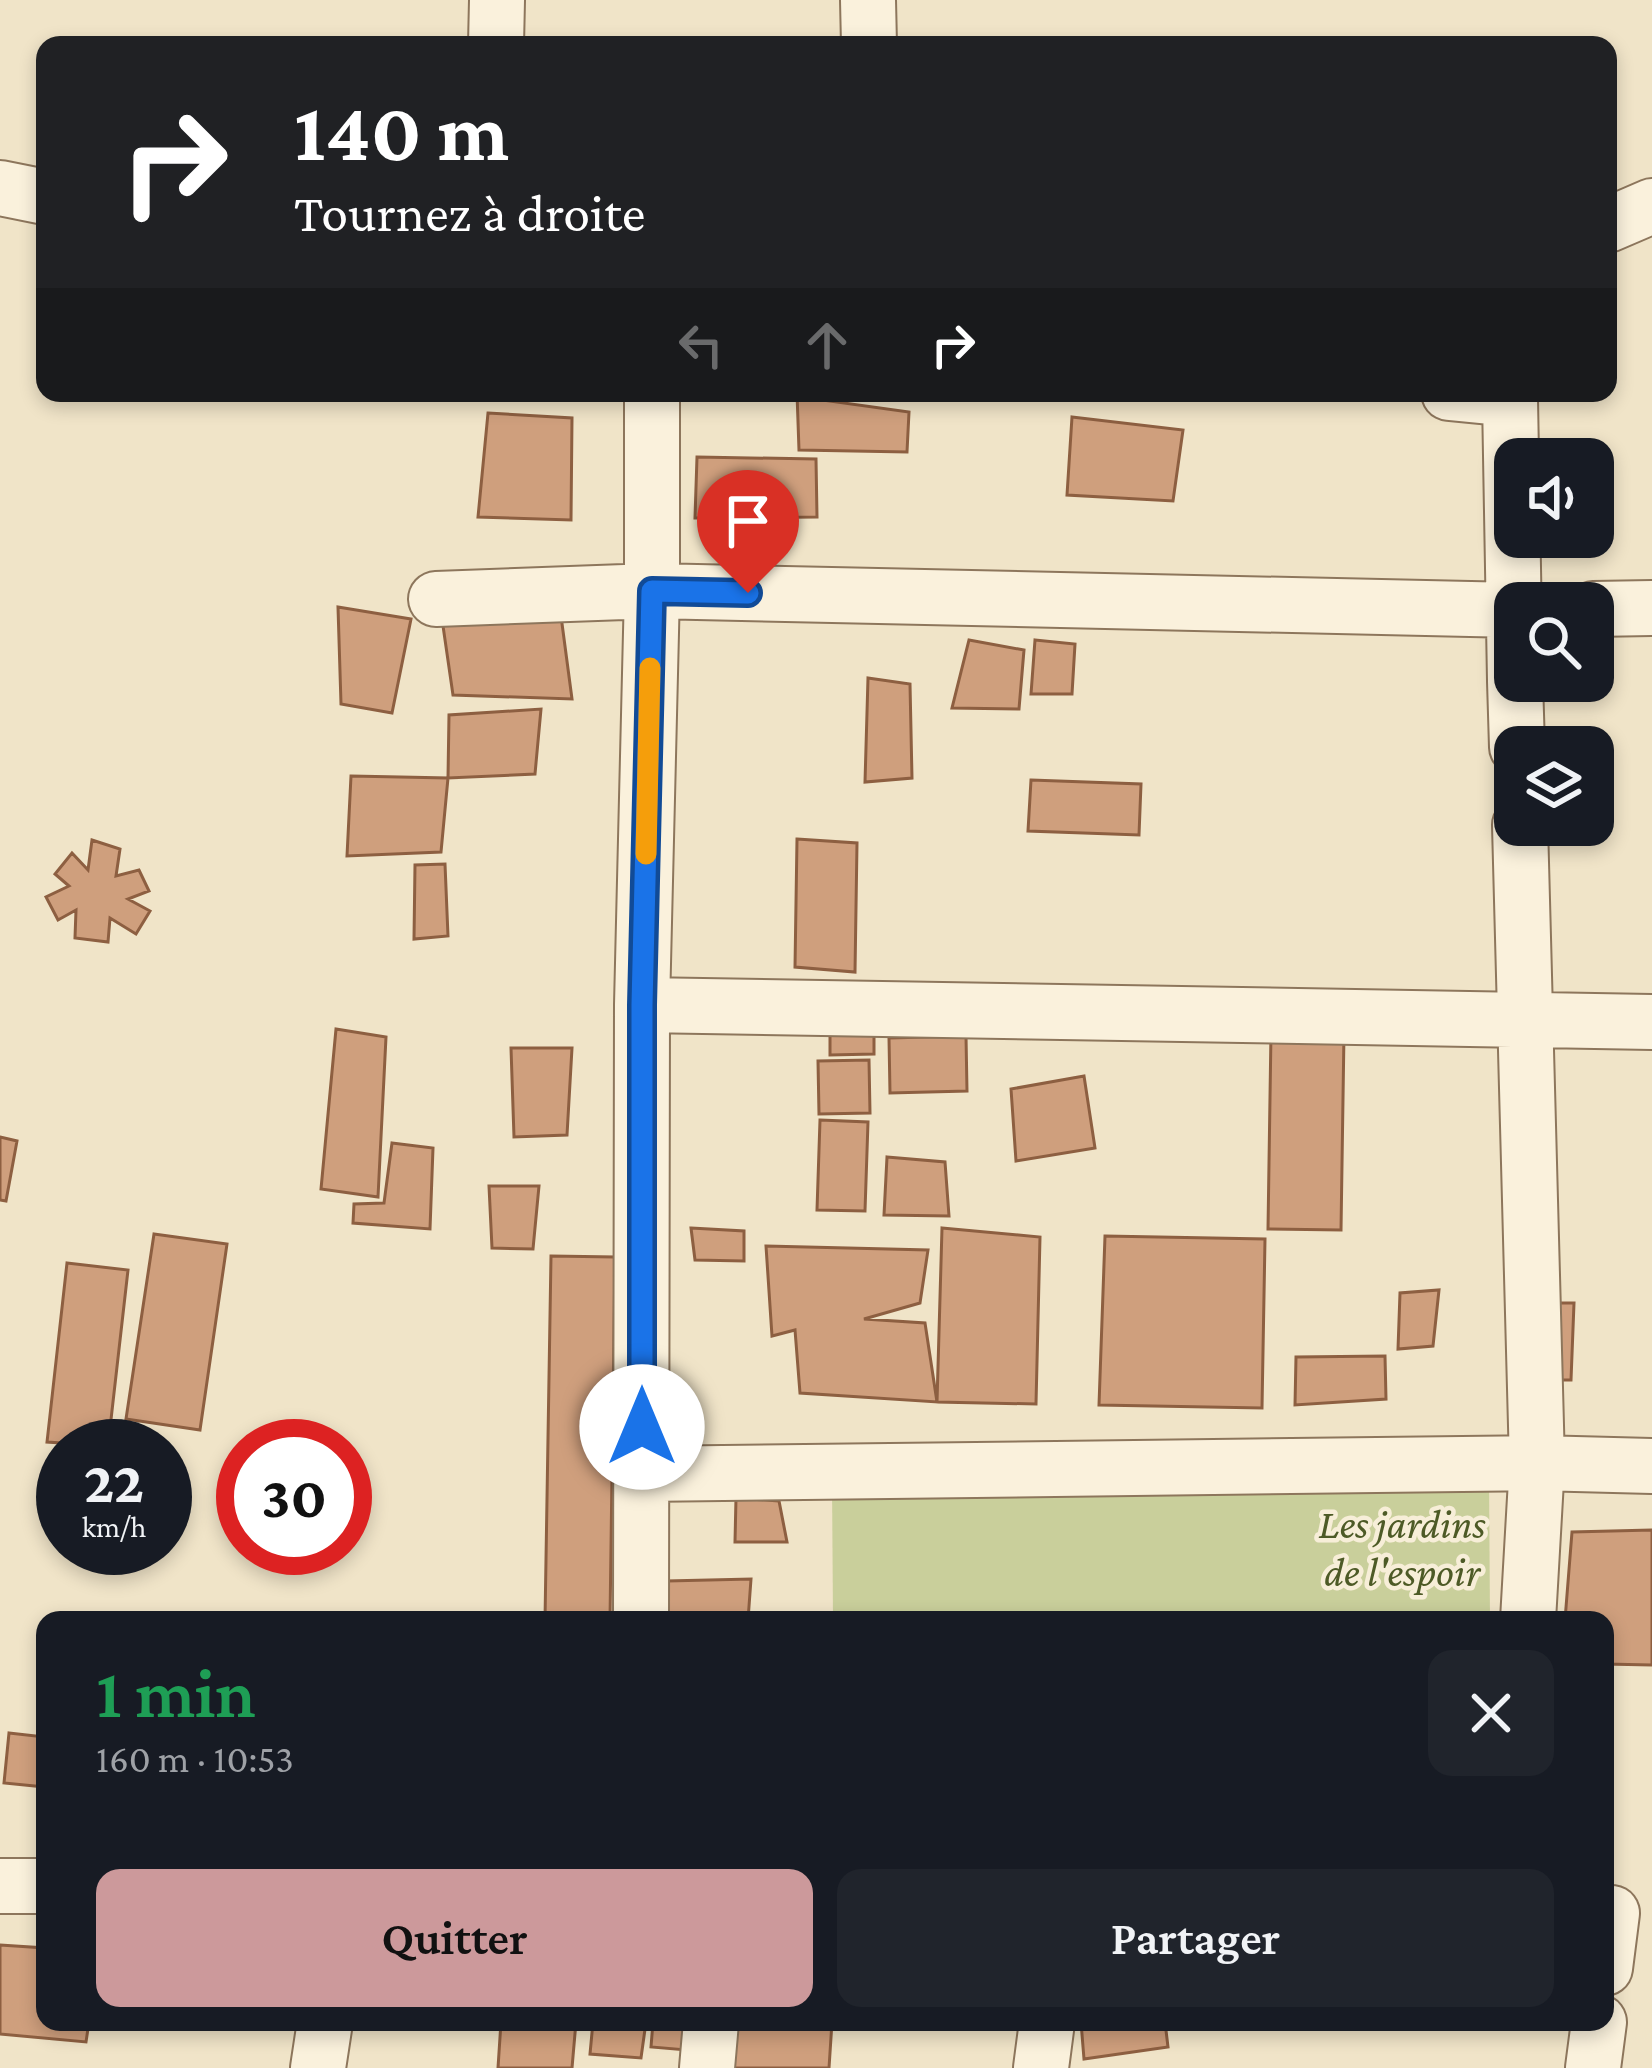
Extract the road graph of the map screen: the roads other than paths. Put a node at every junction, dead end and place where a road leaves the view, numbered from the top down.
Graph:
1 (497, 0) edge
2 (868, 0) edge
3 (496, 36) edge
4 (869, 36) edge
5 (0, 188) edge
6 (36, 195) edge
7 (1652, 206) edge
8 (1617, 221) edge
9 (652, 402) edge
10 (1510, 402) edge
11 (1513, 582) edge
12 (652, 591) junction
13 (436, 599) dead end
14 (1652, 608) edge
15 (1614, 609) edge
16 (1494, 610) edge
17 (1521, 846) edge
18 (642, 1005) junction
19 (1526, 1018) junction
20 (1652, 1022) edge
21 (1537, 1463) junction
22 (1652, 1466) edge
23 (643, 1474) junction
24 (641, 1611) edge
25 (1529, 1611) edge
26 (0, 1886) edge
27 (36, 1886) edge
28 (324, 2031) edge
29 (711, 2031) edge
30 (1046, 2031) edge
31 (1598, 2031) edge
32 (318, 2068) edge
33 (707, 2068) edge
34 (1041, 2068) edge
35 (1593, 2068) edge

1 - 3 street
2 - 4 street
5 - 6 street
7 - 8 street
9 - 12 street
10 - 11 street
12 - 13 street
12 - 16 street
12 - 18 street
14 - 15 street
17 - 19 street
18 - 19 street
18 - 23 street
19 - 20 street
19 - 21 street
21 - 22 street
21 - 23 street
21 - 25 street
23 - 24 street
26 - 27 street
28 - 32 street
29 - 33 street
30 - 34 street
31 - 35 street

